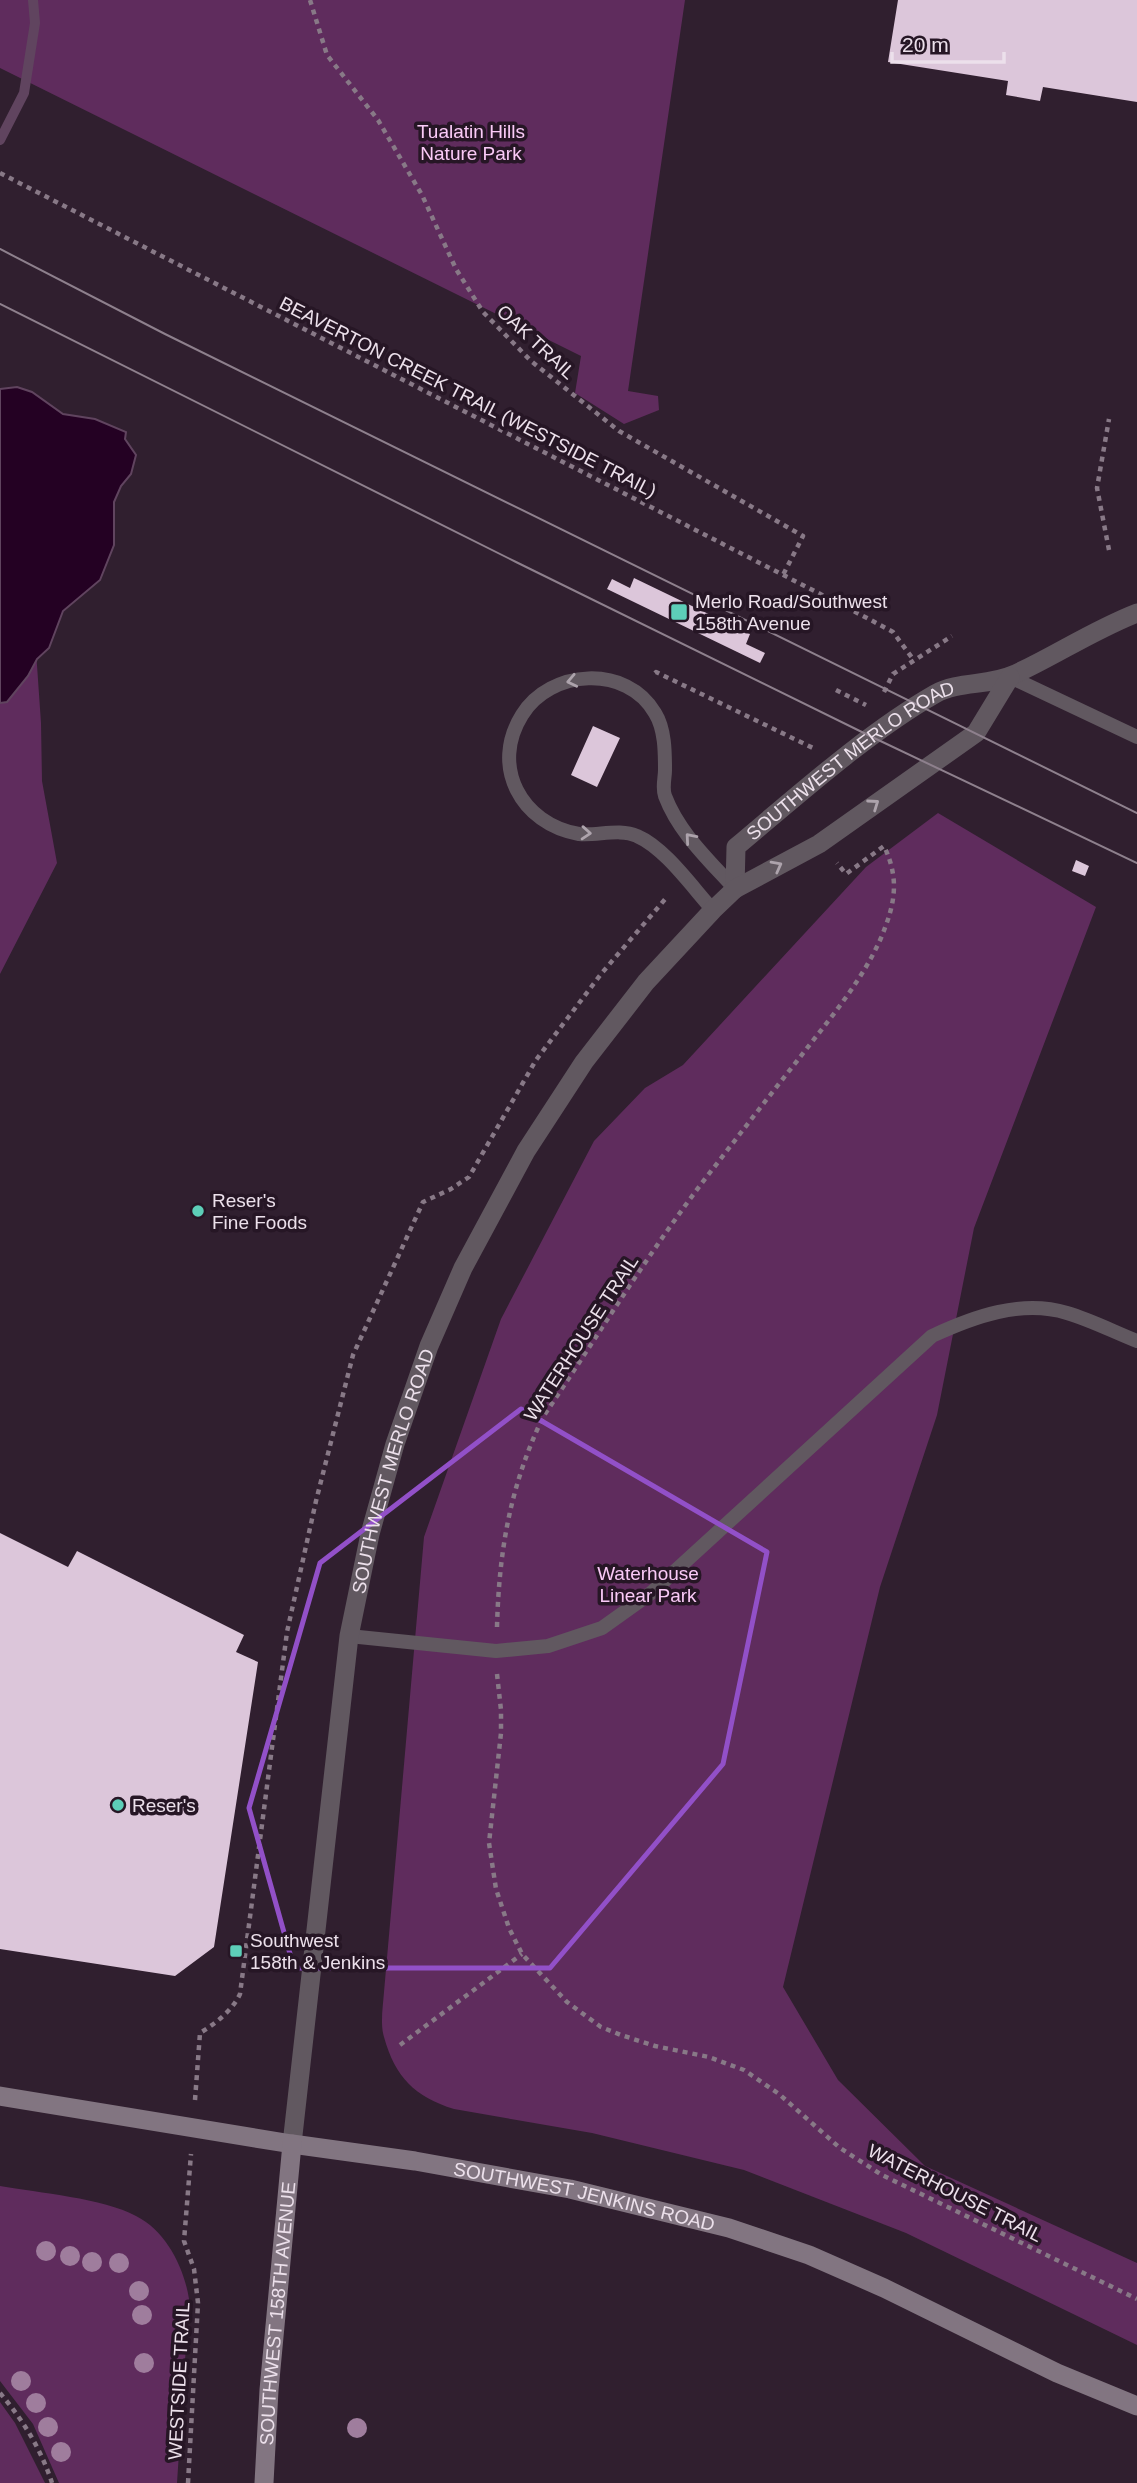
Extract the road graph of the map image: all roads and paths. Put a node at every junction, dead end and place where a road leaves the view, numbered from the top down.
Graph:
1 (310, 0) edge
2 (0, 173) edge
3 (1109, 419) dead end
4 (1108, 550) dead end
5 (783, 575) junction
6 (1137, 613) edge
7 (951, 636) dead end
8 (1010, 677) junction
9 (836, 690) dead end
10 (637, 691) junction
11 (870, 707) dead end
12 (1137, 737) edge
13 (816, 749) dead end
14 (884, 846) dead end
15 (735, 889) junction
16 (713, 909) junction
17 (1137, 1341) edge
18 (349, 1636) junction
19 (496, 1651) junction
20 (522, 1954) junction
21 (400, 2045) dead end
22 (0, 2096) edge
23 (292, 2144) junction
24 (184, 2241) dead end
25 (1137, 2299) edge
26 (0, 2393) edge
27 (1137, 2406) edge
28 (52, 2483) edge
29 (188, 2483) edge
30 (264, 2483) edge

1 - 5 path, OAK TRAIL
2 - 5 path, BEAVERTON CREEK TRAIL (WESTSIDE TRAIL)
3 - 4 path
5 - 7 path, BEAVERTON CREEK TRAIL (WESTSIDE TRAIL)
6 - 8 street, SOUTHWEST MERLO ROAD
8 - 12 lane
15 -> 8 street, SOUTHWEST MERLO ROAD
8 - 15 street, SOUTHWEST MERLO ROAD
9 - 11 path
10 - 13 path
15 -> 10 lane
10 -> 16 lane
14 - 19 path, WATERHOUSE TRAIL
15 - 16 street, SOUTHWEST MERLO ROAD
16 - 18 street, SOUTHWEST MERLO ROAD
17 - 19 lane
18 - 19 lane
18 - 23 street, SOUTHWEST MERLO ROAD
19 - 20 path, WATERHOUSE TRAIL
20 - 21 path
20 - 25 path, WATERHOUSE TRAIL
22 - 23 main road, SOUTHWEST JENKINS ROAD
23 - 27 main road, SOUTHWEST JENKINS ROAD
23 - 30 main road, SOUTHWEST 158TH AVENUE
24 - 29 path, WESTSIDE TRAIL
26 - 28 path

